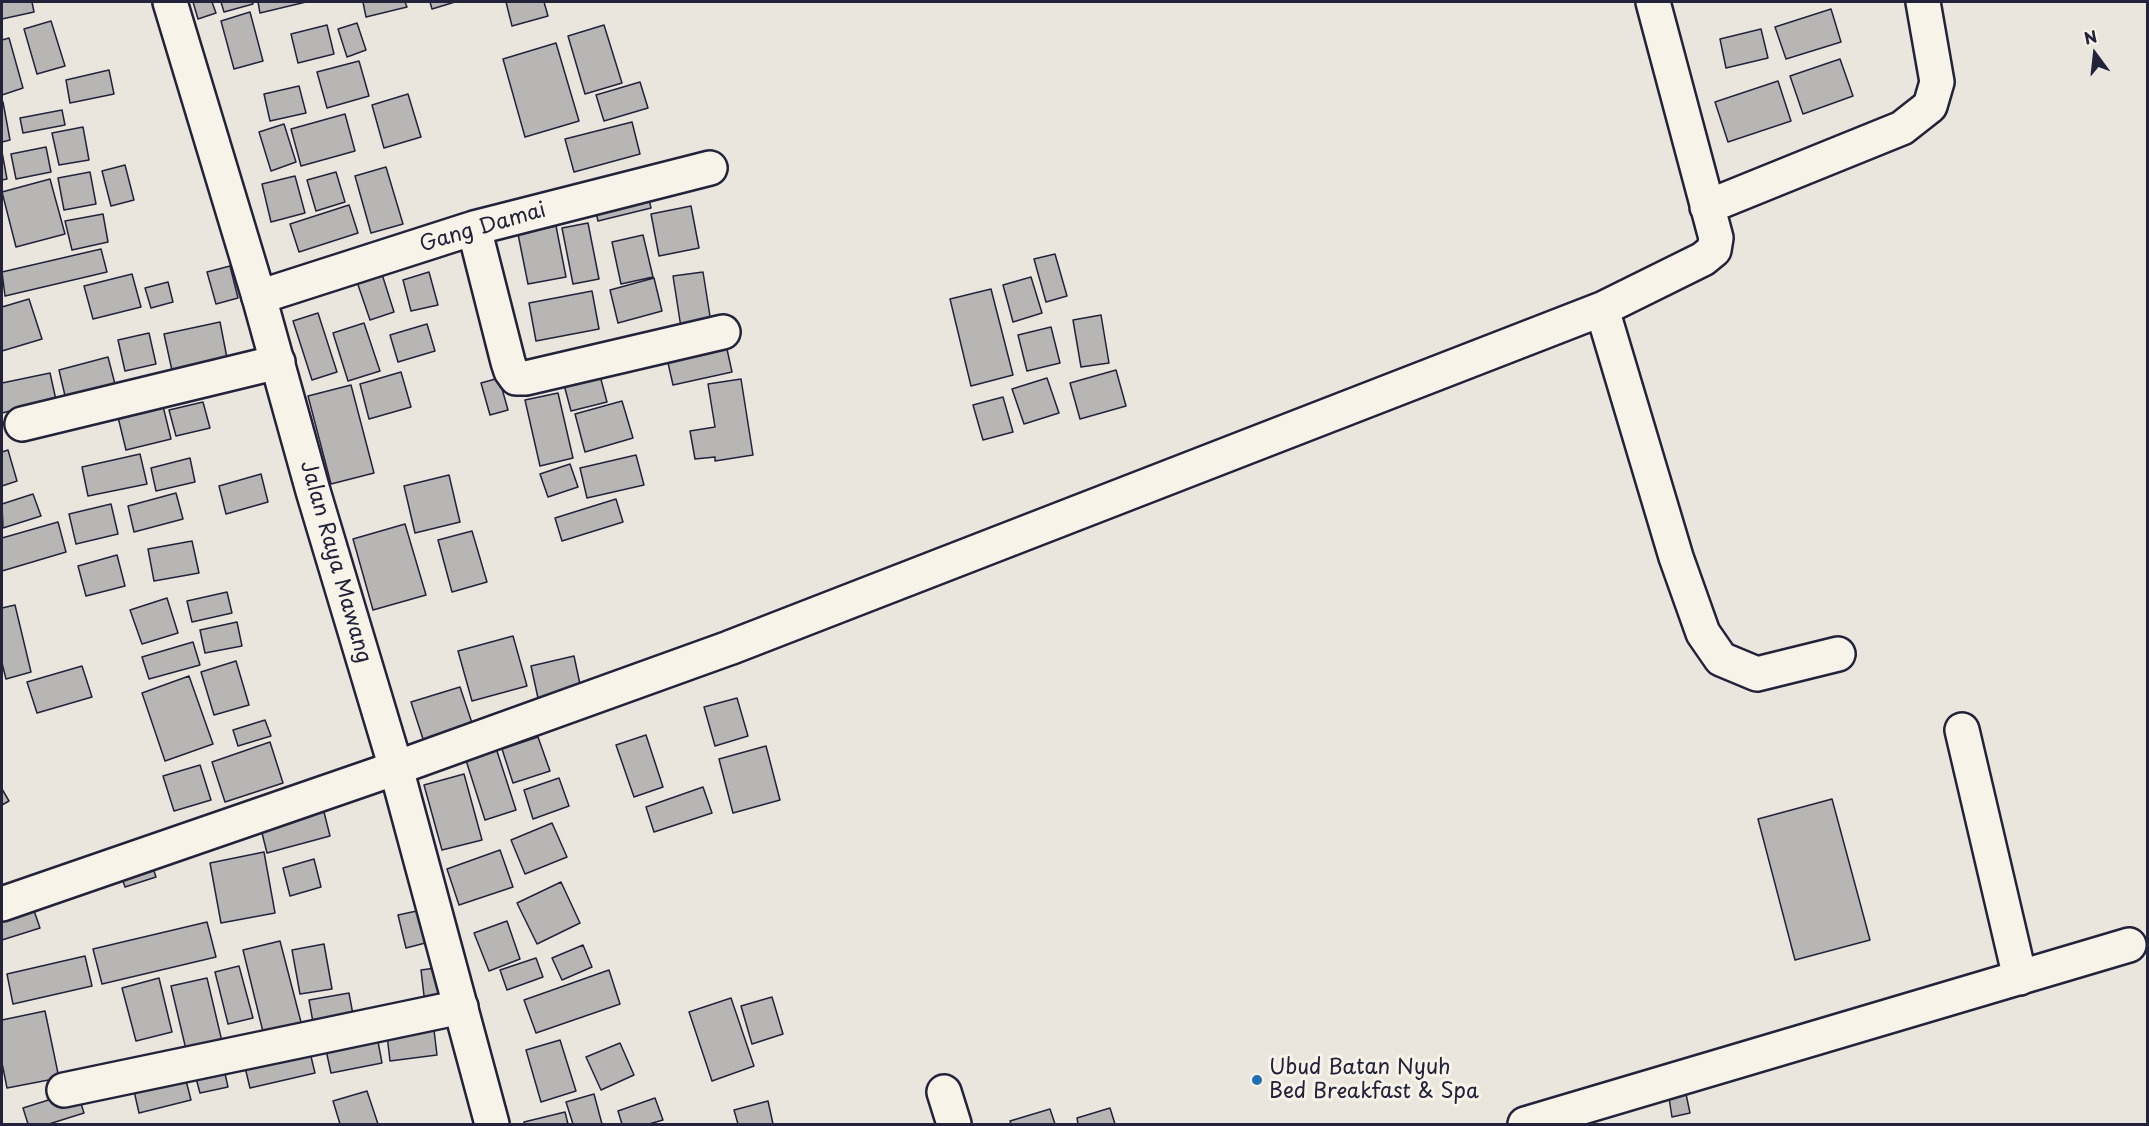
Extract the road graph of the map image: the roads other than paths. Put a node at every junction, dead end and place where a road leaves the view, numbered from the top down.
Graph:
1 (170, 2) edge
2 (1653, 2) edge
3 (1923, 2) edge
4 (710, 168) dead end
5 (1707, 207) junction
6 (474, 228) junction
7 (259, 297) junction
8 (1602, 309) junction
9 (723, 332) dead end
10 (278, 362) junction
11 (22, 424) dead end
12 (1838, 654) dead end
13 (1962, 730) dead end
14 (396, 768) junction
15 (2, 904) edge
16 (2129, 945) dead end
17 (2020, 978) junction
18 (461, 1007) junction
19 (64, 1090) dead end
20 (944, 1092) dead end
21 (492, 1125) edge
22 (954, 1125) edge
23 (1525, 1125) edge

1 - 7 street, Jalan Raya Mawang
2 - 5 street
3 - 5 street
4 - 6 street, Gang Damai
5 - 8 street
6 - 7 street, Gang Damai
6 - 9 street
7 - 10 street, Jalan Raya Mawang
8 - 12 street
8 - 14 street
10 - 11 street
10 - 14 street, Jalan Raya Mawang
13 - 17 street
14 - 15 street
14 - 18 street, Jalan Raya Mawang
16 - 17 street
17 - 23 street
18 - 19 street
18 - 21 street, Jalan Raya Mawang
20 - 22 street

